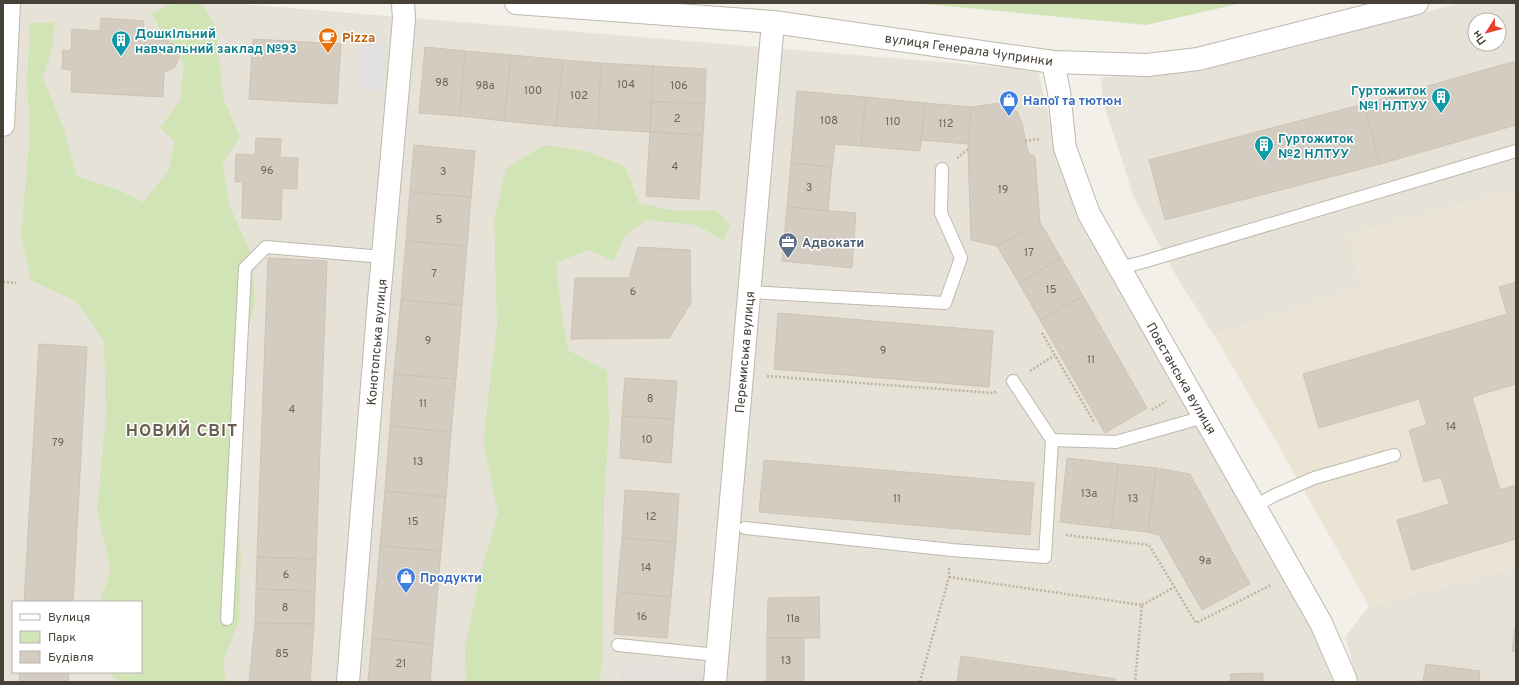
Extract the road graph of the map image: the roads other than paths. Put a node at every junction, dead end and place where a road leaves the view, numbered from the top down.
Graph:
1 (9, 3) edge
2 (403, 3) edge
3 (516, 3) edge
4 (1417, 3) edge
5 (773, 22) junction
6 (1053, 62) junction
7 (3, 126) edge
8 (1516, 151) edge
9 (942, 169) dead end
10 (383, 257) junction
11 (1119, 268) junction
12 (749, 292) junction
13 (1013, 381) road end
14 (1204, 417) junction
15 (1052, 440) junction
16 (1394, 455) dead end
17 (1255, 506) junction
18 (745, 528) dead end
19 (228, 619) dead end
20 (618, 645) dead end
21 (717, 655) junction
22 (348, 682) edge
23 (714, 682) edge
24 (1346, 682) edge

1 - 7 street
2 - 10 street, Конотопська вулиця
3 - 5 street, вулиця Генерала Чупринки
4 - 6 street, вулиця Генерала Чупринки
5 - 6 street, вулиця Генерала Чупринки
5 - 12 street, Перемиська вулиця
6 - 11 street, Повстанська вулиця
8 - 11 lane
9 - 12 lane
10 - 19 lane
10 - 22 street, Конотопська вулиця
11 - 14 street, Повстанська вулиця
12 - 21 street, Перемиська вулиця
13 - 15 lane
14 - 15 lane
14 - 17 street, Повстанська вулиця
15 - 18 lane
16 - 17 lane
17 - 24 street, Повстанська вулиця
20 - 21 lane
21 - 23 street, Перемиська вулиця

